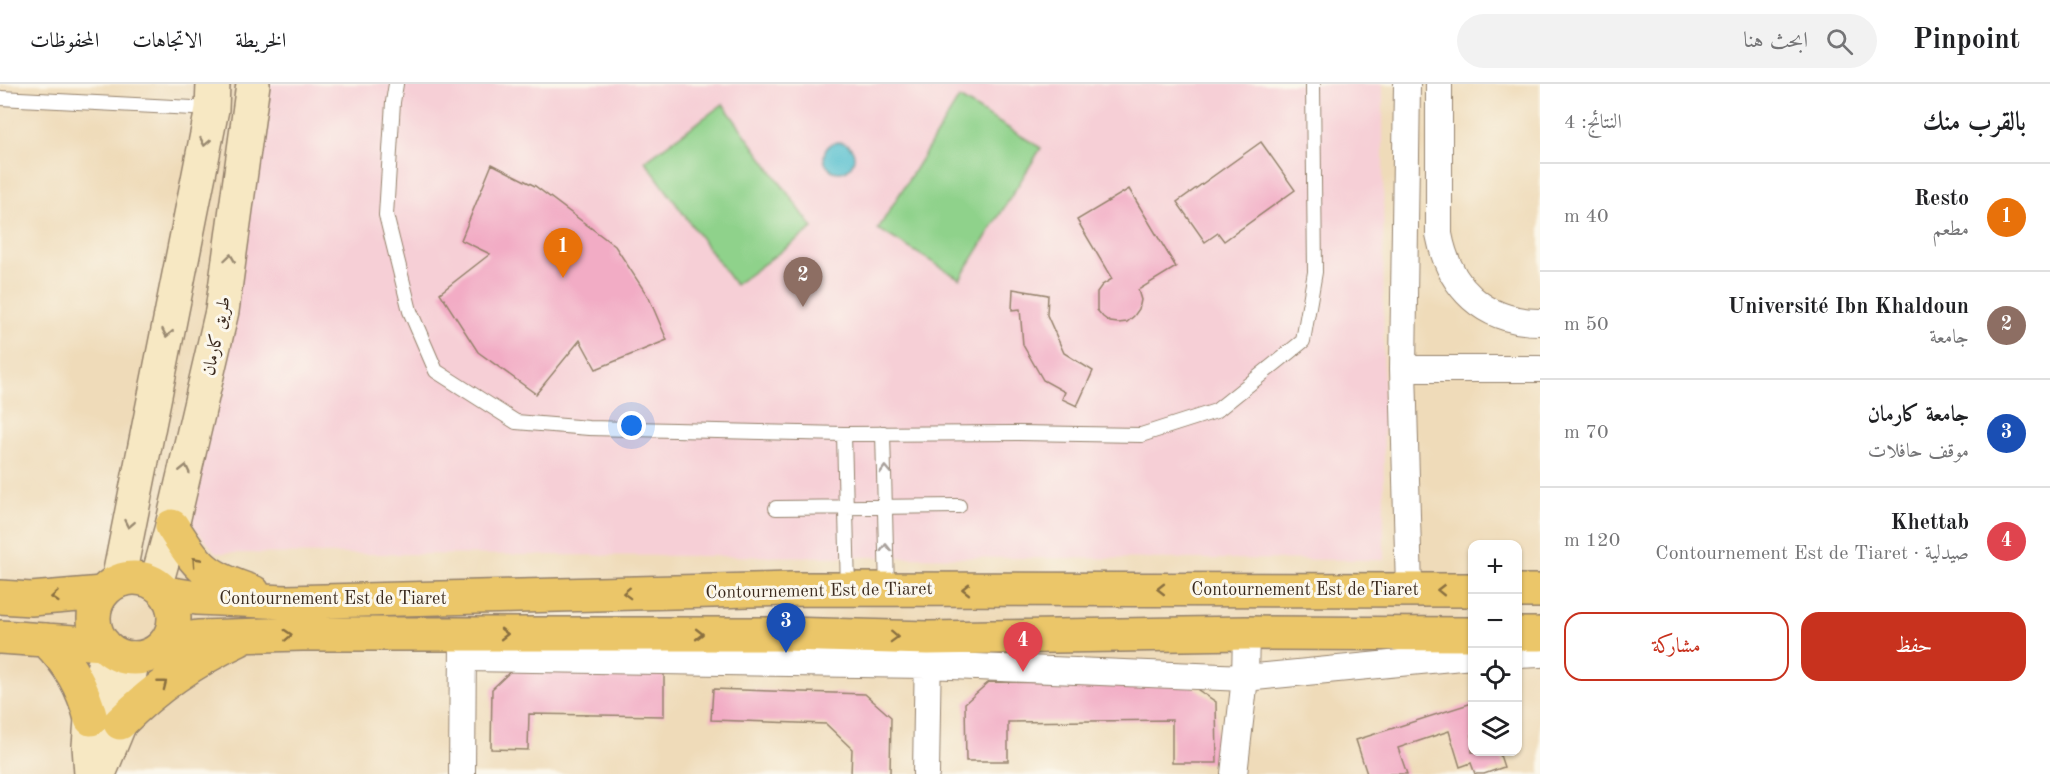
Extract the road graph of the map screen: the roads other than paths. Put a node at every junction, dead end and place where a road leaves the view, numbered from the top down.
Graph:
1 (253, 84) edge
2 (396, 84) edge
3 (1313, 84) edge
4 (1407, 84) edge
5 (1439, 84) edge
6 (212, 97) edge
7 (0, 98) edge
8 (1540, 322) edge
9 (1403, 369) junction
10 (1540, 369) edge
11 (844, 434) junction
12 (884, 434) junction
13 (959, 506) dead end
14 (846, 507) junction
15 (886, 507) junction
16 (776, 508) dead end
17 (172, 526) junction
18 (110, 587) junction
19 (161, 588) junction
20 (848, 589) junction
21 (887, 589) junction
22 (1409, 589) junction
23 (1468, 590) edge
24 (1522, 591) edge
25 (1540, 591) edge
26 (0, 597) edge
27 (286, 602) junction
28 (1246, 633) junction
29 (1468, 634) edge
30 (1522, 634) edge
31 (1540, 634) edge
32 (0, 637) edge
33 (244, 637) junction
34 (45, 640) junction
35 (166, 642) junction
36 (463, 646) junction
37 (115, 650) junction
38 (928, 651) junction
39 (1540, 654) edge
40 (1522, 655) edge
41 (1468, 656) edge
42 (1245, 678) junction
43 (105, 721) junction
44 (91, 774) edge
45 (99, 774) edge
46 (462, 774) edge
47 (926, 774) edge
48 (1234, 774) edge

17 -> 1 street, طريق كارمان
2 - 11 lane
3 - 12 lane
4 - 9 street
5 - 8 street
6 - 7 lane
6 -> 18 street
9 - 10 street
9 - 22 street
11 - 12 lane
11 - 14 lane
15 -> 12 lane
13 - 15 lane
14 - 15 lane
14 - 16 lane
14 - 20 lane
21 -> 15 lane
17 - 19 street, طريق كارمان
27 -> 17 highway
18 - 19 highway
18 -> 26 highway
18 - 37 highway
19 - 27 highway, Contournement Est de Tiaret
19 - 35 highway
20 - 21 highway, Contournement Est de Tiaret
20 -> 27 highway, Contournement Est de Tiaret
22 -> 21 highway, Contournement Est de Tiaret
23 -> 22 highway, Contournement Est de Tiaret
24 - 25 highway
28 - 29 highway, Contournement Est de Tiaret
28 - 38 highway, Contournement Est de Tiaret
28 - 42 street
30 - 31 highway
32 - 34 highway
33 - 35 highway, Contournement Est de Tiaret
33 -> 36 highway, Contournement Est de Tiaret
43 -> 33 highway
34 - 37 highway
34 - 43 highway
35 - 37 highway
36 - 38 highway, Contournement Est de Tiaret
36 - 46 street
37 - 43 street
38 - 42 street
38 - 47 street
39 - 40 street
41 - 42 street
42 - 48 street
43 - 44 street
43 - 45 street

